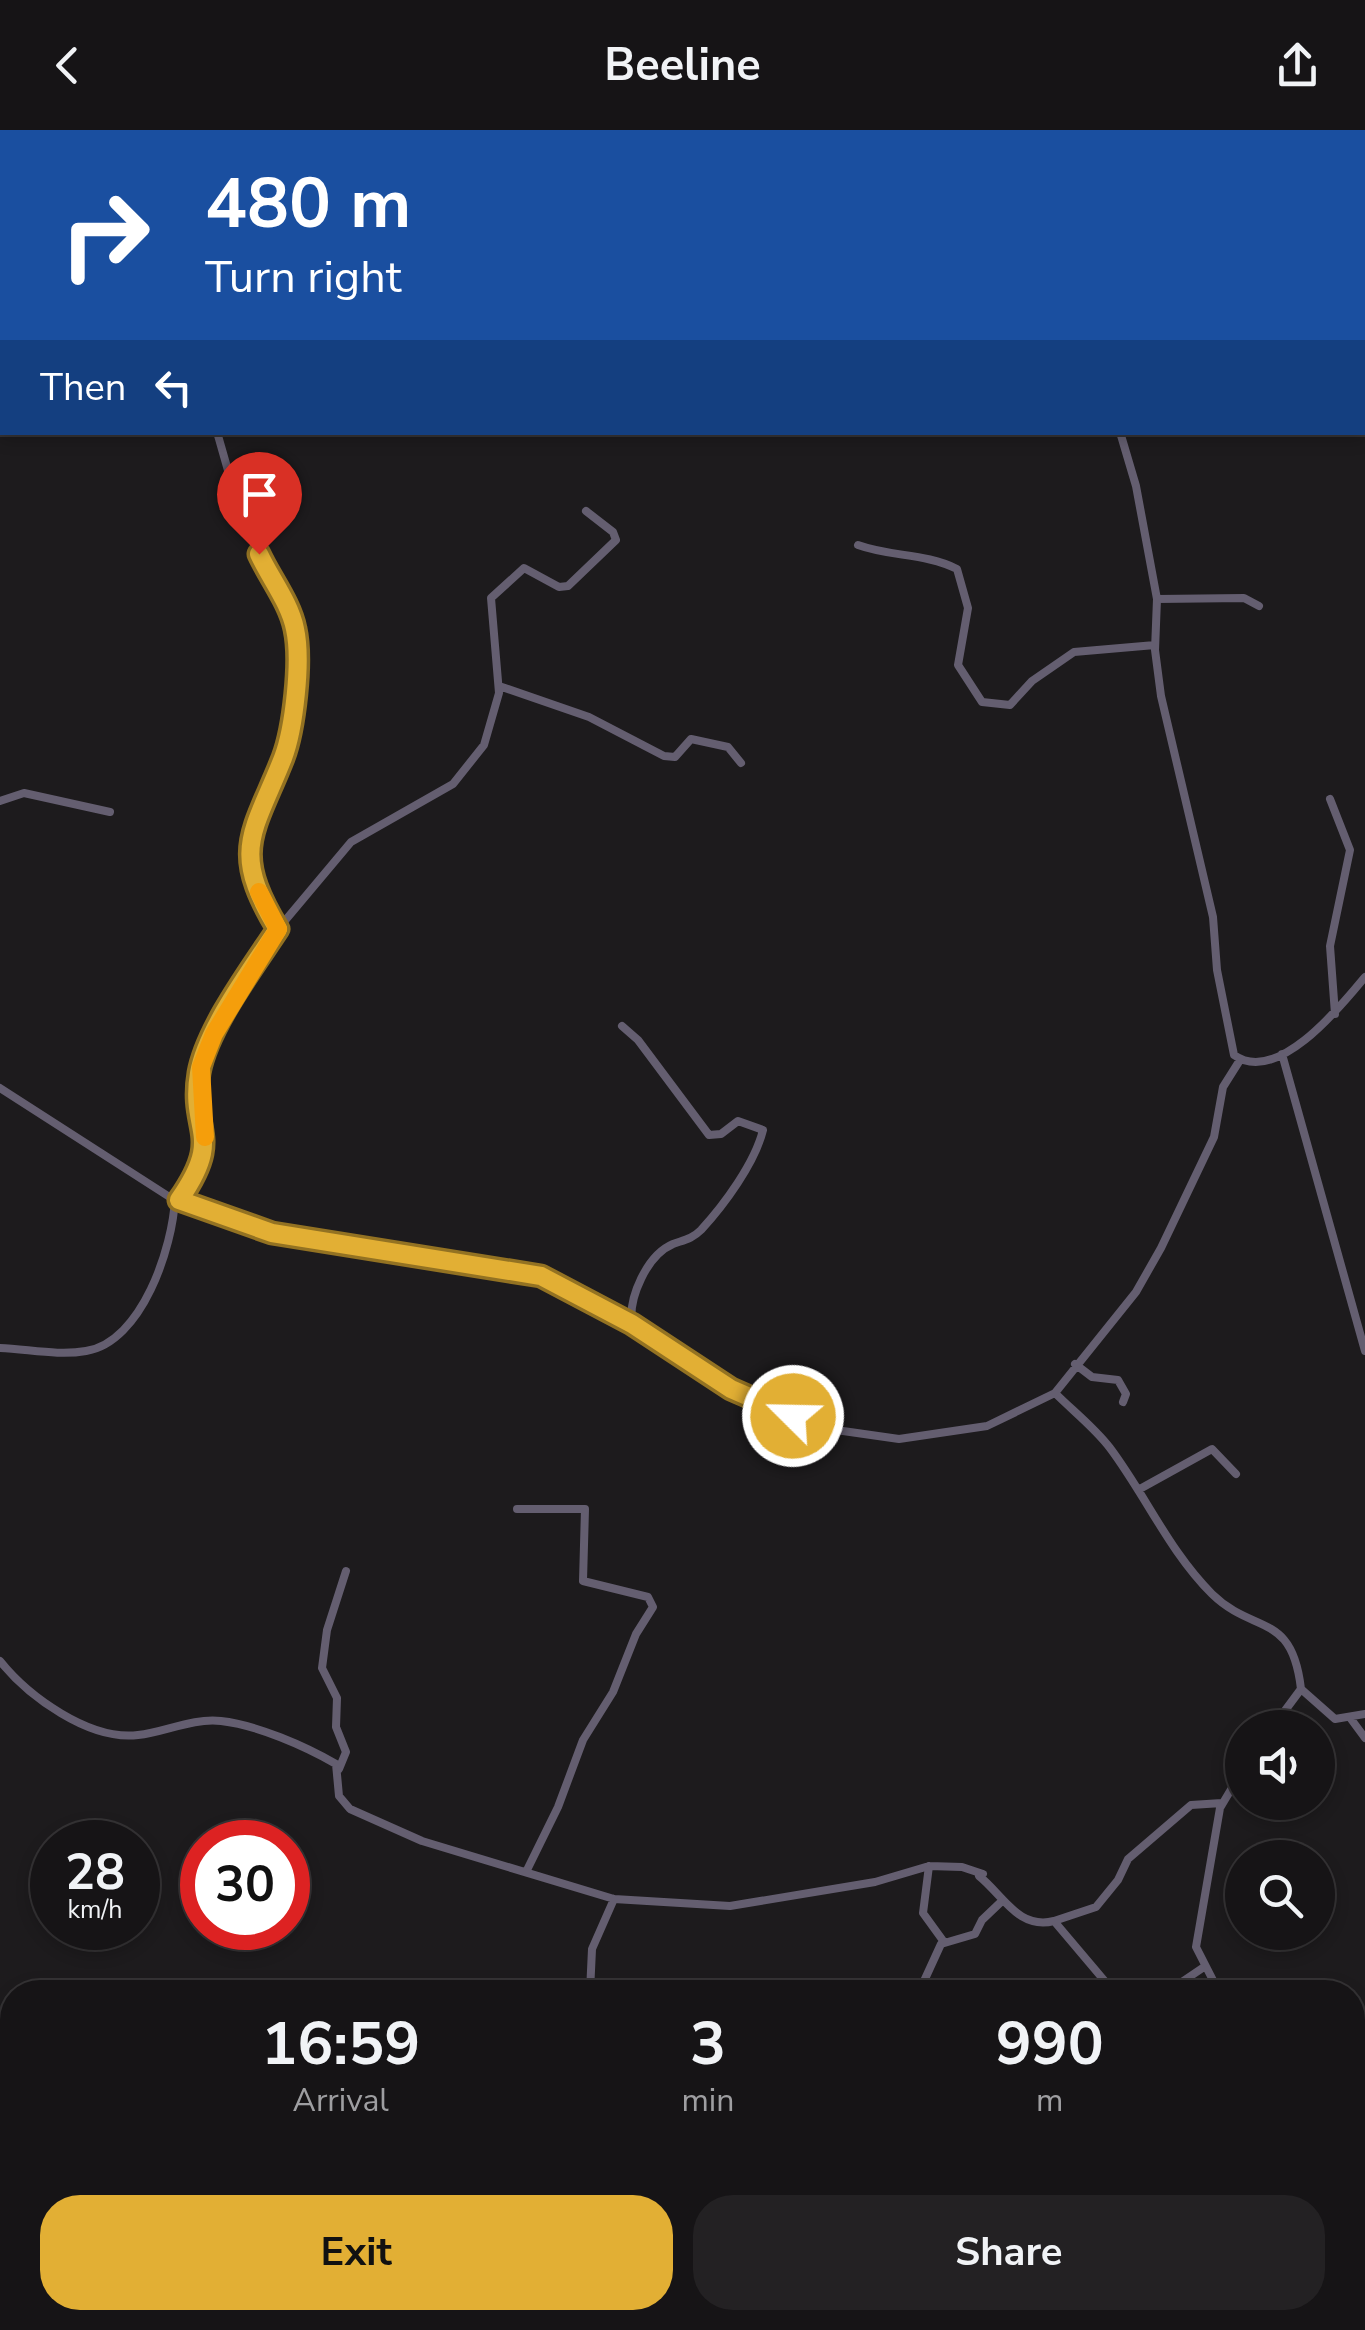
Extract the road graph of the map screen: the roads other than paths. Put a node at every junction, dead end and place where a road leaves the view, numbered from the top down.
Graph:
1 (218, 435) edge
2 (1121, 435) edge
3 (586, 511) dead end
4 (858, 545) dead end
5 (1157, 599) junction
6 (1259, 606) dead end
7 (1155, 645) junction
8 (499, 686) junction
9 (741, 762) dead end
10 (1330, 799) dead end
11 (0, 801) edge
12 (110, 812) dead end
13 (278, 929) junction
14 (1365, 978) edge
15 (1335, 1014) junction
16 (622, 1026) dead end
17 (1282, 1054) junction
18 (1240, 1060) junction
19 (0, 1088) edge
20 (177, 1199) junction
21 (1360, 1311) edge
22 (632, 1324) junction
23 (0, 1348) edge
24 (1365, 1352) edge
25 (1075, 1364) junction
26 (1055, 1393) junction
27 (1122, 1402) dead end
28 (1236, 1474) dead end
29 (1138, 1490) junction
30 (517, 1509) dead end
31 (346, 1571) dead end
32 (0, 1660) edge
33 (1301, 1688) junction
34 (1285, 1710) edge
35 (1365, 1714) edge
36 (1351, 1719) junction
37 (1365, 1738) edge
38 (339, 1769) junction
39 (1225, 1797) edge
40 (1222, 1802) junction
41 (930, 1866) junction
42 (526, 1870) junction
43 (614, 1898) junction
44 (1003, 1900) junction
45 (1054, 1921) junction
46 (944, 1942) junction
47 (1204, 1967) junction
48 (591, 1980) edge
49 (924, 1980) edge
50 (1104, 1980) edge
51 (1185, 1980) edge
52 (1212, 1980) edge

1 - 13 street
2 - 5 street
3 - 8 street
4 - 7 street
5 - 6 street
5 - 7 street
7 - 18 street
8 - 9 street
8 - 13 street
10 - 15 street
11 - 12 street
13 - 20 street
14 - 15 street
15 - 17 street
16 - 22 street
17 - 18 street
17 - 21 street
18 - 25 street
19 - 20 street
20 - 22 street
20 - 23 street
21 - 24 street
22 - 26 street
25 - 26 street
25 - 27 street
26 - 29 street
28 - 29 street
29 - 33 street
30 - 42 street
31 - 38 street
32 - 38 street
33 - 34 street
33 - 36 street
35 - 36 street
36 - 37 street
38 - 42 street
39 - 40 street
40 - 45 street
40 - 47 street
41 - 43 street
41 - 44 street
41 - 46 street
42 - 43 street
43 - 48 street
44 - 45 street
44 - 46 street
45 - 50 street
46 - 49 street
47 - 51 street
47 - 52 street

